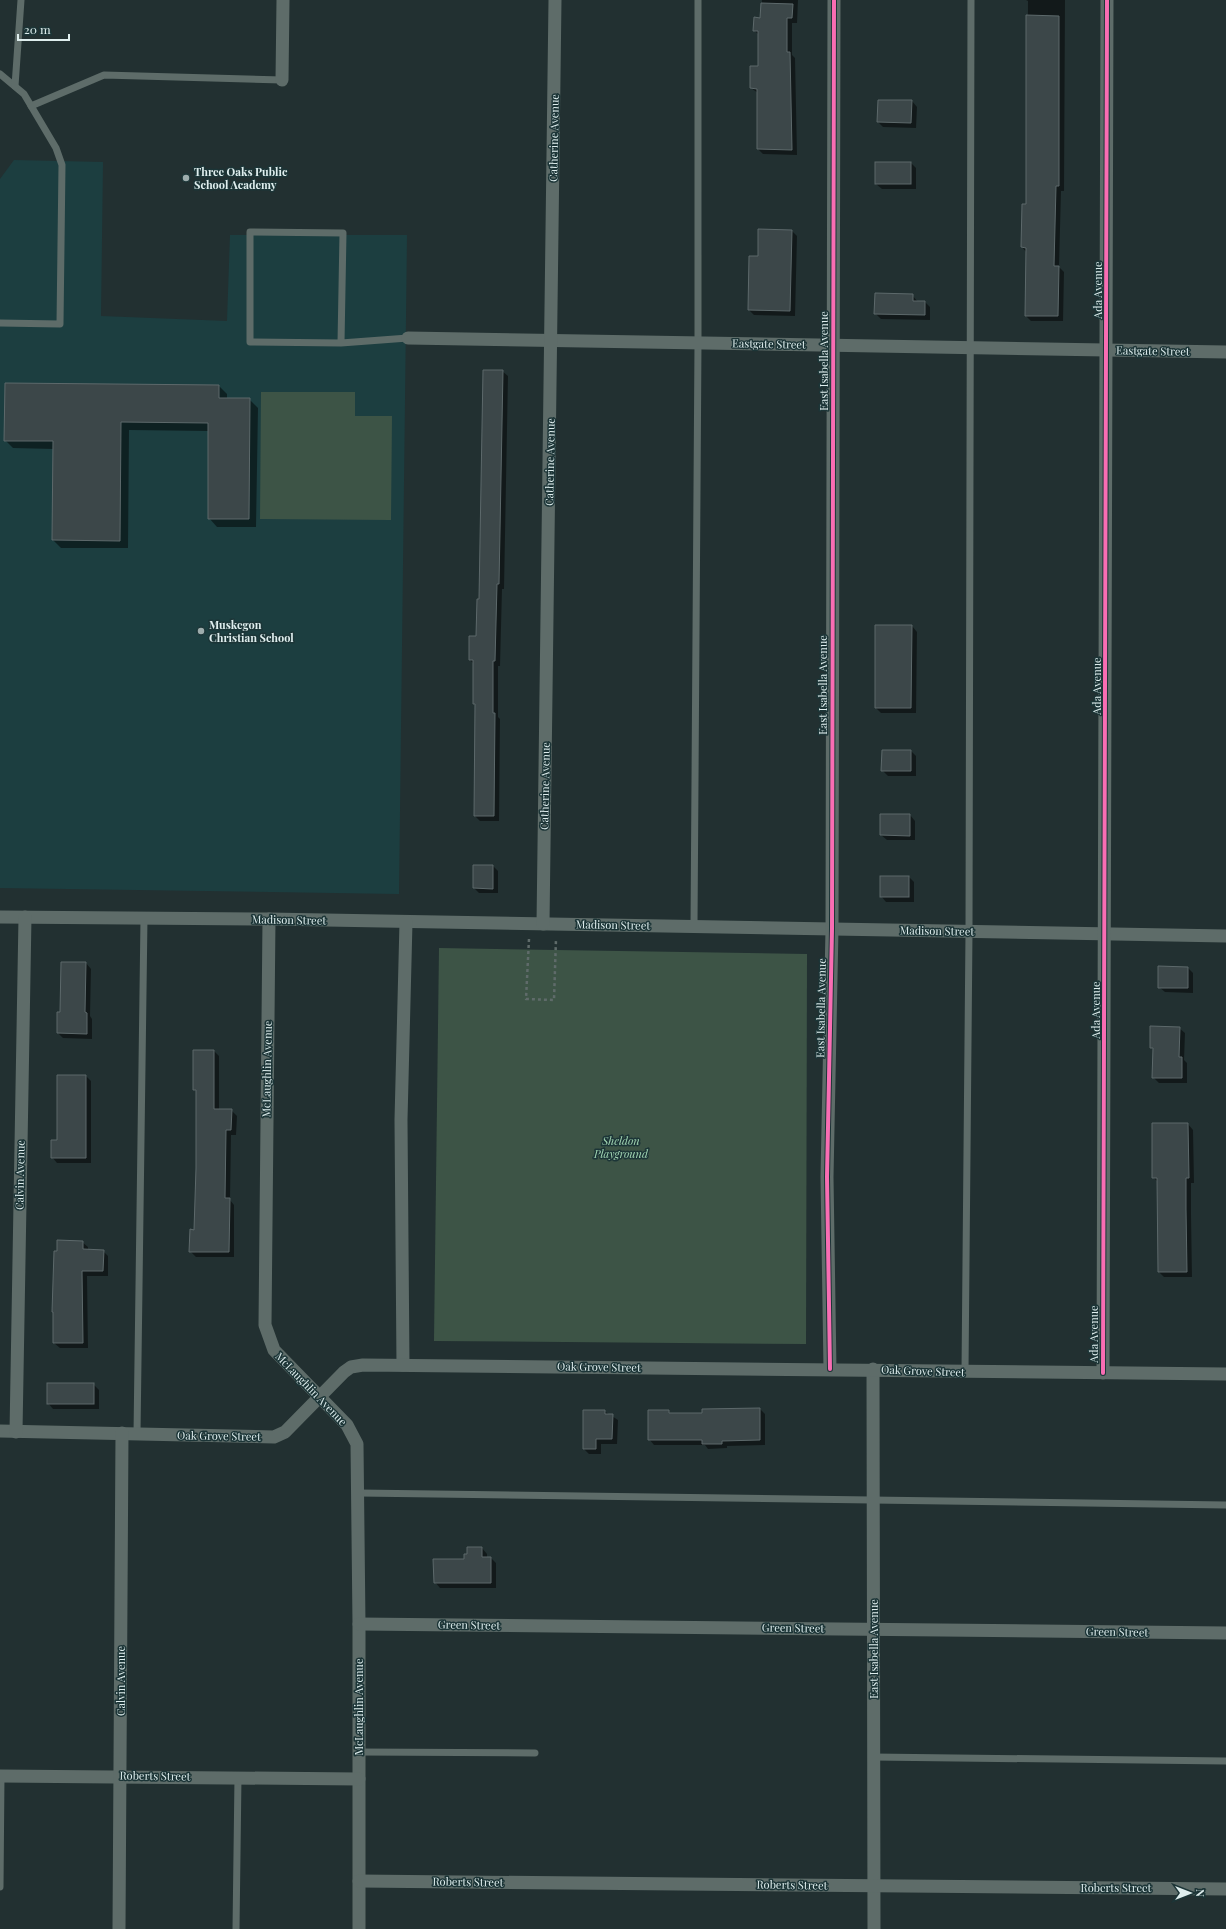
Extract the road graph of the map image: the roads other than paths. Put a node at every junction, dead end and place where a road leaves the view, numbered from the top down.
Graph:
1 (20, 0) edge
2 (283, 0) edge
3 (555, 0) edge
4 (698, 0) edge
5 (834, 0) edge
6 (971, 0) edge
7 (1107, 0) edge
8 (0, 74) edge
9 (282, 80) joint
10 (15, 86) junction
11 (31, 106) junction
12 (0, 323) edge
13 (408, 338) joint
14 (552, 340) junction
15 (341, 343) junction
16 (698, 343) junction
17 (833, 345) junction
18 (971, 348) junction
19 (1107, 350) junction
20 (1226, 352) edge
21 (0, 917) edge
22 (25, 917) junction
23 (144, 918) junction
24 (269, 919) junction
25 (406, 922) junction
26 (543, 924) junction
27 (694, 927) junction
28 (832, 929) junction
29 (969, 932) junction
30 (1105, 934) junction
31 (1226, 936) edge
32 (403, 1365) junction
33 (830, 1369) junction
34 (873, 1369) junction
35 (965, 1372) junction
36 (1103, 1373) junction
37 (1226, 1374) edge
38 (320, 1398) junction
39 (0, 1432) edge
40 (16, 1432) junction
41 (122, 1433) junction
42 (137, 1434) junction
43 (359, 1493) junction
44 (873, 1499) junction
45 (1226, 1506) edge
46 (359, 1624) junction
47 (874, 1629) junction
48 (1226, 1633) edge
49 (359, 1752) junction
50 (535, 1753) dead end
51 (873, 1757) junction
52 (1226, 1761) edge
53 (1, 1776) edge
54 (121, 1776) junction
55 (238, 1777) junction
56 (359, 1779) junction
57 (359, 1881) junction
58 (873, 1886) junction
59 (0, 1887) edge
60 (1226, 1889) edge
61 (119, 1929) edge
62 (236, 1929) edge
63 (359, 1929) edge
64 (874, 1929) edge

1 - 10 lane
2 - 9 street
3 - 14 street, Catherine Avenue
4 - 16 lane
5 - 17 street, East Isabella Avenue
6 - 18 lane
7 - 19 street, Ada Avenue
8 - 10 lane
9 - 11 lane
10 - 11 lane
11 - 12 lane
13 - 14 street, Eastgate Street
13 - 15 lane
14 - 16 street, Eastgate Street
14 - 26 street, Catherine Avenue
15 - 15 lane
16 - 17 street, Eastgate Street
16 - 27 lane
17 - 18 street, Eastgate Street
17 - 28 street, East Isabella Avenue
18 - 19 street, Eastgate Street
18 - 29 lane
19 - 20 street, Eastgate Street
19 - 30 street, Ada Avenue
21 - 22 street, Madison Street
22 - 23 street, Madison Street
22 - 40 street, Calvin Avenue
23 - 24 street, Madison Street
23 - 42 lane
24 - 25 street, Madison Street
24 - 38 street, McLaughlin Avenue
25 - 26 street, Madison Street
25 - 32 street
26 - 27 street, Madison Street
27 - 28 street, Madison Street
28 - 29 street, Madison Street
28 - 33 street, East Isabella Avenue
29 - 30 street, Madison Street
29 - 35 lane
30 - 31 street, Madison Street
30 - 36 street, Ada Avenue
32 - 33 street, Oak Grove Street
32 - 38 street, Oak Grove Street
33 - 34 street, Oak Grove Street
34 - 35 street, Oak Grove Street
34 - 44 street, East Isabella Avenue
35 - 36 street, Oak Grove Street
36 - 37 street, Oak Grove Street
38 - 42 street, Oak Grove Street
38 - 43 street, McLaughlin Avenue
39 - 40 street, Oak Grove Street
40 - 41 street, Oak Grove Street
41 - 42 street, Oak Grove Street
41 - 54 street, Calvin Avenue
43 - 44 lane
43 - 46 street, McLaughlin Avenue
44 - 45 lane
44 - 47 street, East Isabella Avenue
46 - 47 street, Green Street
46 - 49 street, McLaughlin Avenue
47 - 48 street, Green Street
47 - 51 street, East Isabella Avenue
49 - 50 lane
49 - 56 street, McLaughlin Avenue
51 - 52 lane
51 - 58 street, East Isabella Avenue
53 - 54 street, Roberts Street
53 - 59 lane
54 - 55 street, Roberts Street
54 - 61 street, Calvin Avenue
55 - 56 street, Roberts Street
55 - 62 lane
56 - 57 street, McLaughlin Avenue
57 - 58 street, Roberts Street
57 - 63 street, McLaughlin Avenue
58 - 60 street, Roberts Street
58 - 64 street, East Isabella Avenue

